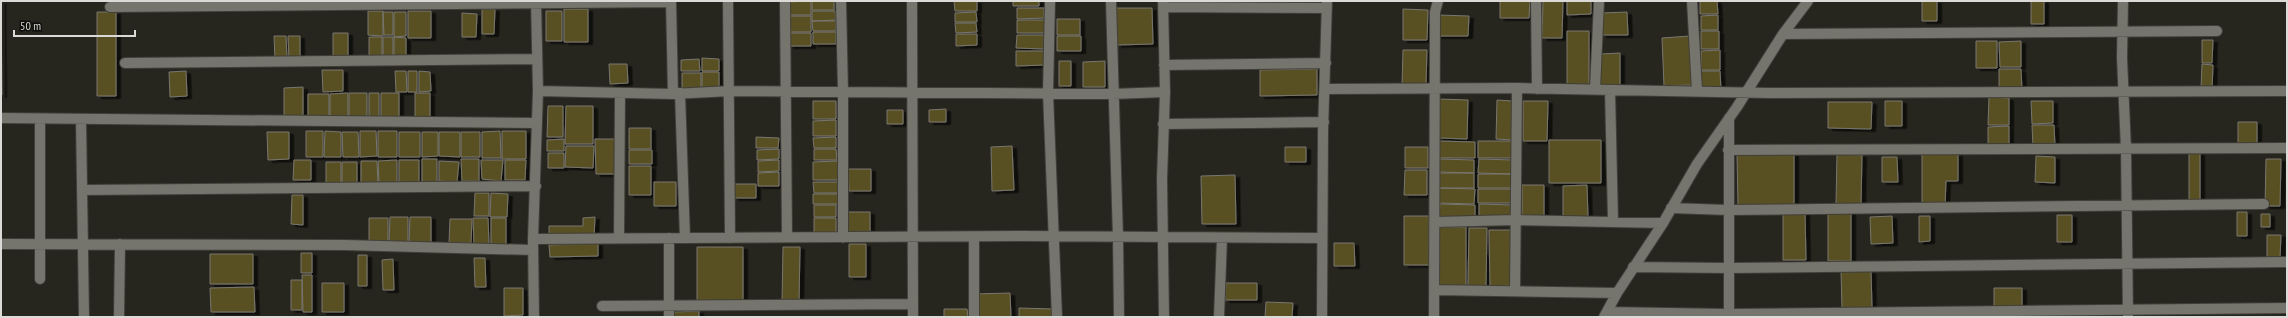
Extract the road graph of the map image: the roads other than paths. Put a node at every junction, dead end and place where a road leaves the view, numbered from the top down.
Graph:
1 (728, 1) edge
2 (785, 1) edge
3 (841, 1) edge
4 (912, 1) edge
5 (1050, 1) edge
6 (1111, 1) edge
7 (1438, 1) edge
8 (1536, 1) edge
9 (1599, 1) edge
10 (1692, 1) edge
11 (1808, 1) edge
12 (2123, 1) edge
13 (536, 2) edge
14 (671, 2) edge
15 (1164, 4) edge
16 (1327, 4) edge
17 (110, 7) dead end
18 (2123, 30) junction
19 (2217, 31) dead end
20 (1783, 34) junction
21 (536, 60) junction
22 (125, 63) dead end
23 (1326, 63) junction
24 (1164, 65) junction
25 (1434, 88) junction
26 (1517, 88) junction
27 (1326, 89) junction
28 (1537, 89) junction
29 (1594, 89) junction
30 (1610, 90) junction
31 (538, 91) junction
32 (730, 91) junction
33 (1697, 91) junction
34 (1747, 91) junction
35 (2285, 91) dead end
36 (842, 92) junction
37 (914, 92) junction
38 (1165, 92) junction
39 (2124, 92) junction
40 (620, 93) junction
41 (785, 93) junction
42 (1048, 93) junction
43 (676, 94) junction
44 (1113, 94) junction
45 (1, 118) edge
46 (1729, 118) junction
47 (40, 119) junction
48 (81, 119) junction
49 (1324, 122) junction
50 (537, 123) junction
51 (1163, 124) junction
52 (2287, 148) edge
53 (2126, 149) junction
54 (1728, 150) junction
55 (536, 186) junction
56 (82, 190) junction
57 (2264, 204) dead end
58 (2126, 205) junction
59 (1671, 208) junction
60 (1728, 210) junction
61 (1516, 220) junction
62 (1613, 221) junction
63 (1434, 222) junction
64 (1663, 223) junction
65 (787, 237) junction
66 (974, 237) junction
67 (1054, 237) junction
68 (619, 238) junction
69 (668, 238) junction
70 (685, 238) junction
71 (730, 238) junction
72 (843, 238) junction
73 (913, 238) junction
74 (1118, 238) junction
75 (1164, 238) junction
76 (1222, 238) junction
77 (1322, 238) junction
78 (533, 239) junction
79 (1, 244) edge
80 (40, 244) junction
81 (83, 244) junction
82 (120, 244) junction
83 (534, 250) junction
84 (2287, 262) edge
85 (2127, 264) junction
86 (1633, 267) junction
87 (1728, 268) junction
88 (40, 279) dead end
89 (1434, 290) junction
90 (1515, 291) junction
91 (1617, 293) junction
92 (913, 304) junction
93 (669, 305) junction
94 (602, 306) dead end
95 (2287, 308) edge
96 (2128, 313) edge
97 (1606, 314) edge
98 (1729, 316) edge
99 (84, 317) edge
100 (119, 317) edge
101 (534, 317) edge
102 (669, 317) edge
103 (913, 317) edge
104 (974, 317) edge
105 (1057, 317) edge
106 (1119, 317) edge
107 (1164, 317) edge
108 (1219, 317) edge
109 (1322, 317) edge
110 (1434, 317) edge

1 - 32 street
2 - 41 street
3 - 36 street
4 - 37 street
5 - 42 street
6 - 44 street
7 - 25 street
8 - 28 street
9 - 29 street
10 - 33 street
11 - 20 street
12 - 18 street
13 - 14 street
13 - 17 street
13 - 21 street
14 - 43 street
15 - 16 street
15 - 24 street
16 - 23 street
18 - 19 street
18 - 20 street
18 - 39 street
20 - 34 street
21 - 22 street
21 - 31 street
23 - 24 street
23 - 27 street
24 - 38 street
25 - 26 street
25 - 27 street
25 - 63 street
26 - 28 street
26 - 61 street
27 - 49 street
28 - 29 street
29 - 30 street
30 - 33 street
30 - 62 street
31 - 40 street
31 - 50 street
32 - 41 street
32 - 43 street
32 - 71 street
33 - 34 street
34 - 39 street
34 - 46 street
35 - 39 street
36 - 37 street
36 - 41 street
36 - 72 street
37 - 42 street
37 - 73 street
38 - 44 street
38 - 51 street
39 - 53 street
40 - 43 street
40 - 68 street
41 - 65 street
42 - 44 street
42 - 67 street
43 - 70 street
44 - 74 street
45 - 47 street
46 - 54 street
46 - 59 street
47 - 48 street
47 - 80 street
48 - 50 street
48 - 56 street
49 - 51 street
49 - 77 street
50 - 55 street
51 - 75 street
52 - 53 street
53 - 54 street
53 - 58 street
54 - 60 street
55 - 56 street
55 - 78 street
56 - 81 street
57 - 58 street
58 - 60 street
58 - 85 street
59 - 60 street
59 - 64 street
60 - 87 street
61 - 62 street
61 - 63 street
61 - 90 street
62 - 64 street
63 - 89 street
64 - 86 street
65 - 71 street
65 - 72 street
66 - 67 street
66 - 73 street
66 - 104 street
67 - 74 street
67 - 105 street
68 - 69 street
68 - 78 street
69 - 70 street
69 - 93 street
70 - 71 street
72 - 73 street
73 - 92 street
74 - 75 street
74 - 106 street
75 - 76 street
75 - 107 street
76 - 77 street
76 - 108 street
77 - 109 street
78 - 83 street
79 - 80 street
80 - 81 street
80 - 88 street
81 - 82 street
81 - 99 street
82 - 83 street
82 - 100 street
83 - 101 street
84 - 85 street
85 - 87 street
85 - 96 street
86 - 87 street
86 - 91 street
87 - 98 street
89 - 90 street
89 - 110 street
90 - 91 street
91 - 97 street
92 - 93 street
92 - 103 street
93 - 94 street
93 - 102 street
95 - 96 street
96 - 98 street
97 - 98 street

